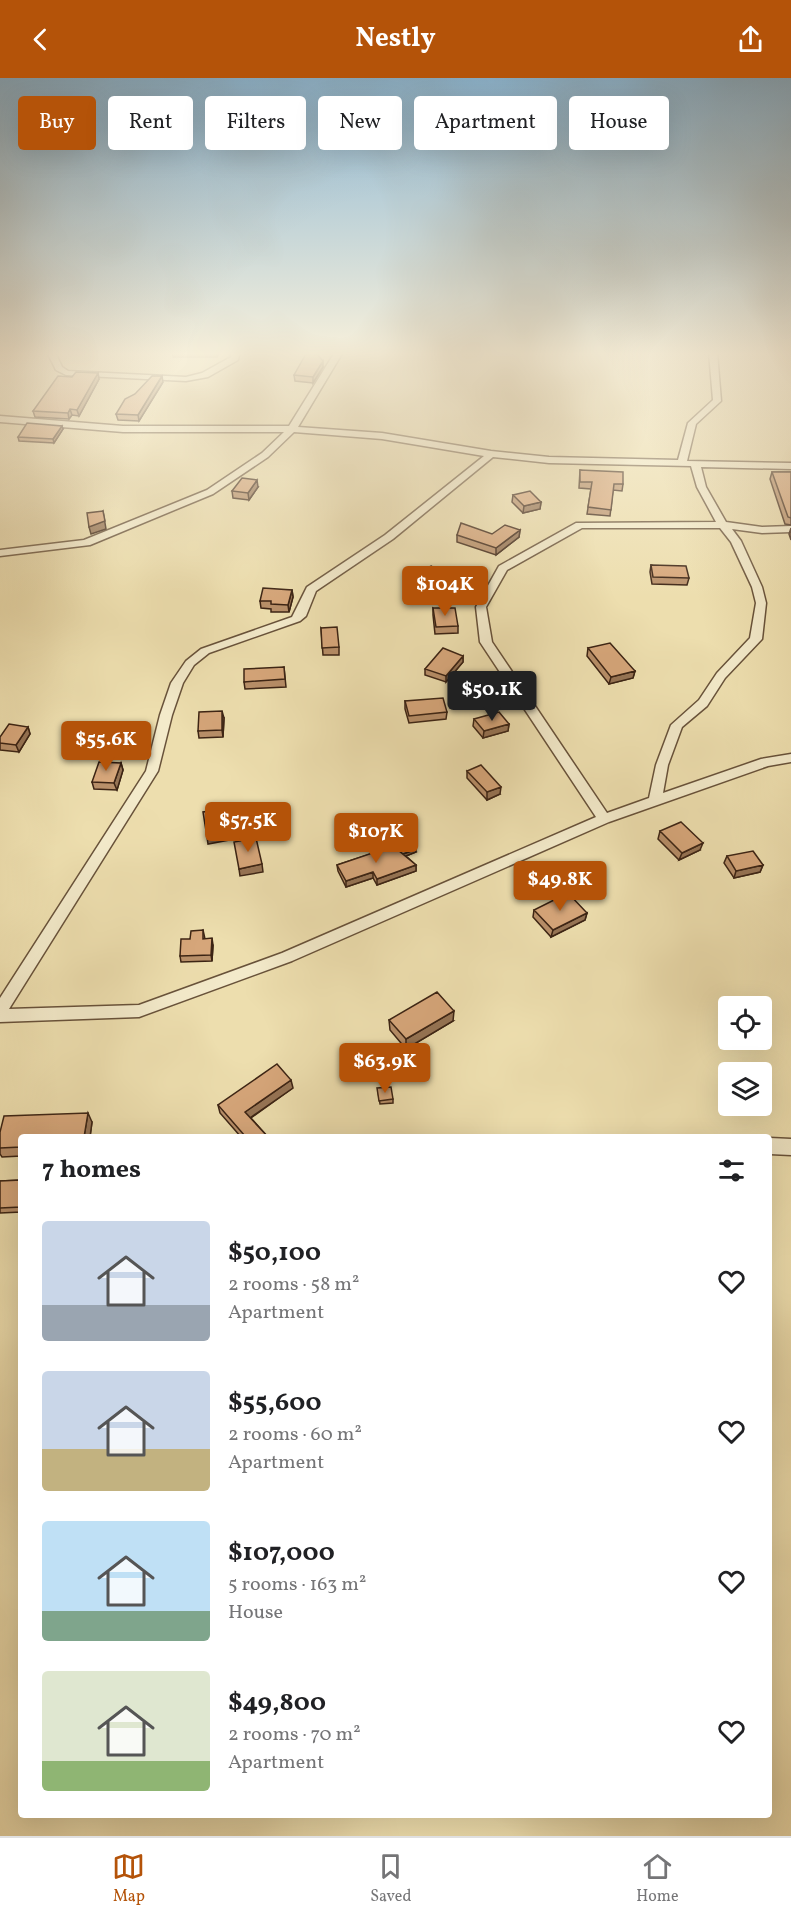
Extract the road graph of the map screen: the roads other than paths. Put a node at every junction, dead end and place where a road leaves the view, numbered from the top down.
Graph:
1 (286, 434) edge
2 (357, 434) edge
3 (689, 434) edge
4 (491, 454) junction
5 (682, 463) junction
6 (696, 465) junction
7 (791, 466) edge
8 (723, 525) junction
9 (791, 529) edge
10 (0, 554) edge
11 (791, 758) edge
12 (655, 799) junction
13 (604, 819) junction
14 (0, 1011) edge
15 (0, 1016) edge
16 (772, 1146) edge
17 (791, 1147) edge

1 - 10 street
2 - 4 street
3 - 5 street
4 - 5 street
4 - 14 street
5 - 6 street
6 - 7 street
6 - 8 street
8 - 9 street
8 - 12 street
8 - 13 street
11 - 12 street
12 - 13 street
13 - 15 street
16 - 17 street

